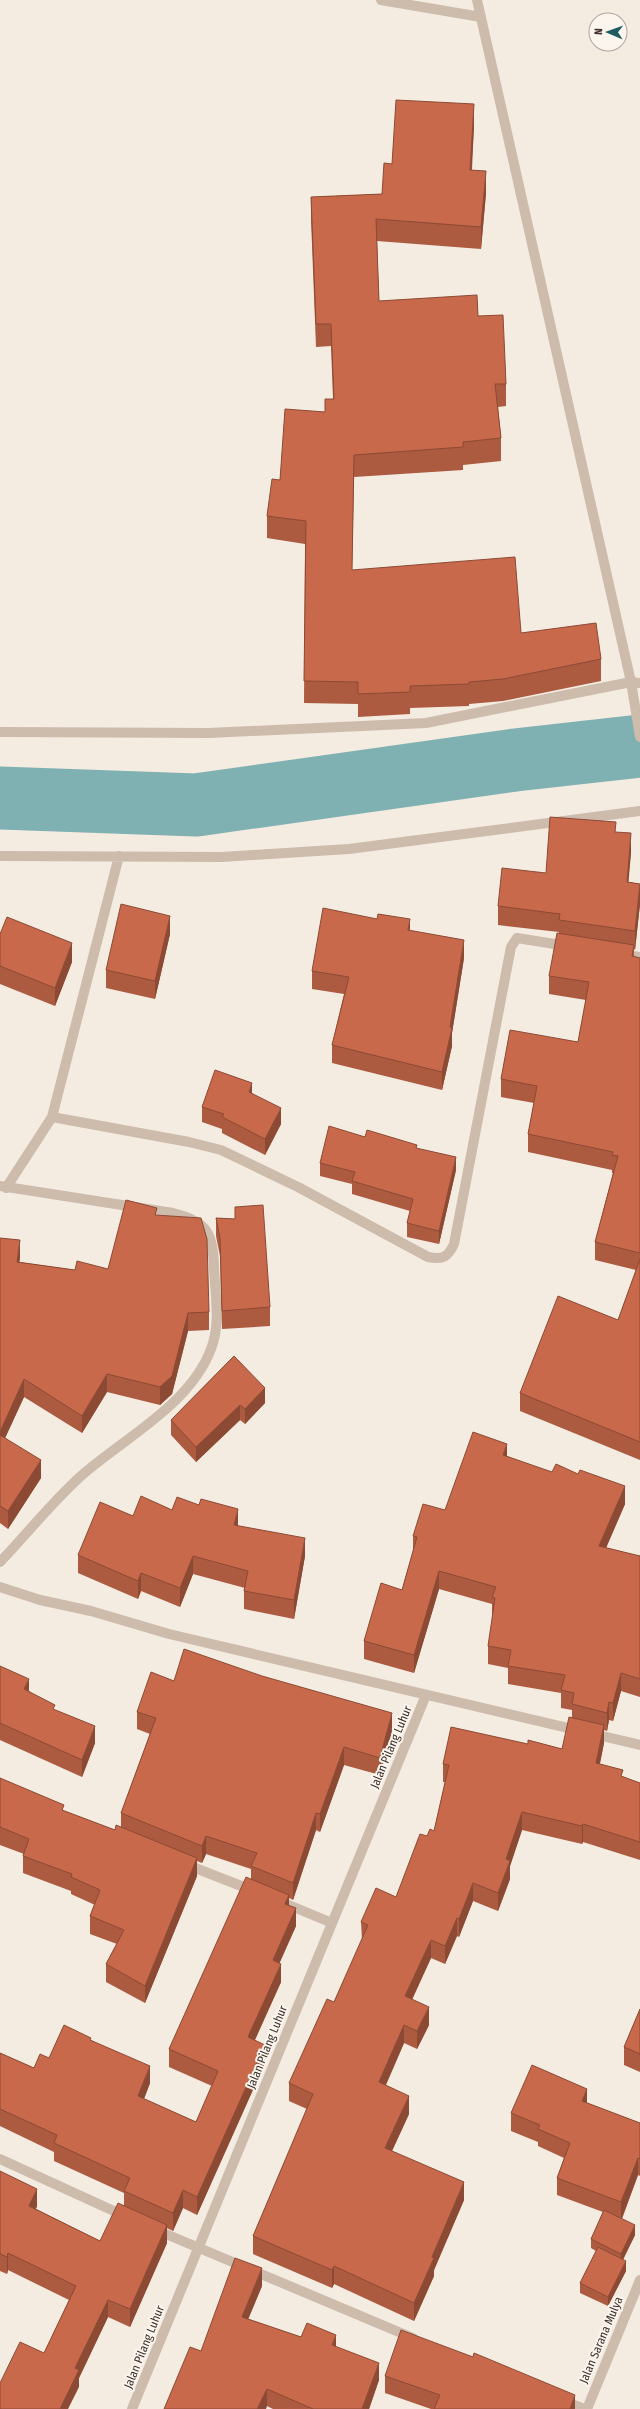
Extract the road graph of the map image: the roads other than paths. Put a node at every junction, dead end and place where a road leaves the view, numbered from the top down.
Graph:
1 (381, 0) edge
2 (477, 0) edge
3 (482, 16) junction
4 (635, 682) edge
5 (0, 732) edge
6 (640, 736) edge
7 (640, 811) edge
8 (0, 856) edge
9 (119, 856) junction
10 (581, 948) edge
11 (610, 953) edge
12 (640, 958) edge
13 (52, 1117) junction
14 (3, 1187) edge
15 (0, 1562) edge
16 (0, 1587) edge
17 (426, 1695) junction
18 (640, 1745) edge
19 (179, 1861) edge
20 (332, 1923) junction
21 (0, 2159) edge
22 (197, 2249) junction
23 (640, 2280) edge
24 (424, 2343) edge
25 (555, 2397) edge
26 (132, 2409) edge
27 (586, 2409) edge

1 - 3 street
2 - 3 street
3 - 4 street
4 - 5 street
4 - 6 street
7 - 9 street
8 - 9 street
9 - 13 street
10 - 13 street
11 - 12 street
13 - 14 street
14 - 15 street
16 - 17 street
17 - 18 street
17 - 20 street, Jalan Pilang Luhur
19 - 20 street
20 - 22 street, Jalan Pilang Luhur
21 - 22 street
22 - 24 street
22 - 26 street, Jalan Pilang Luhur
23 - 27 street, Jalan Sarana Mulya
25 - 27 street

